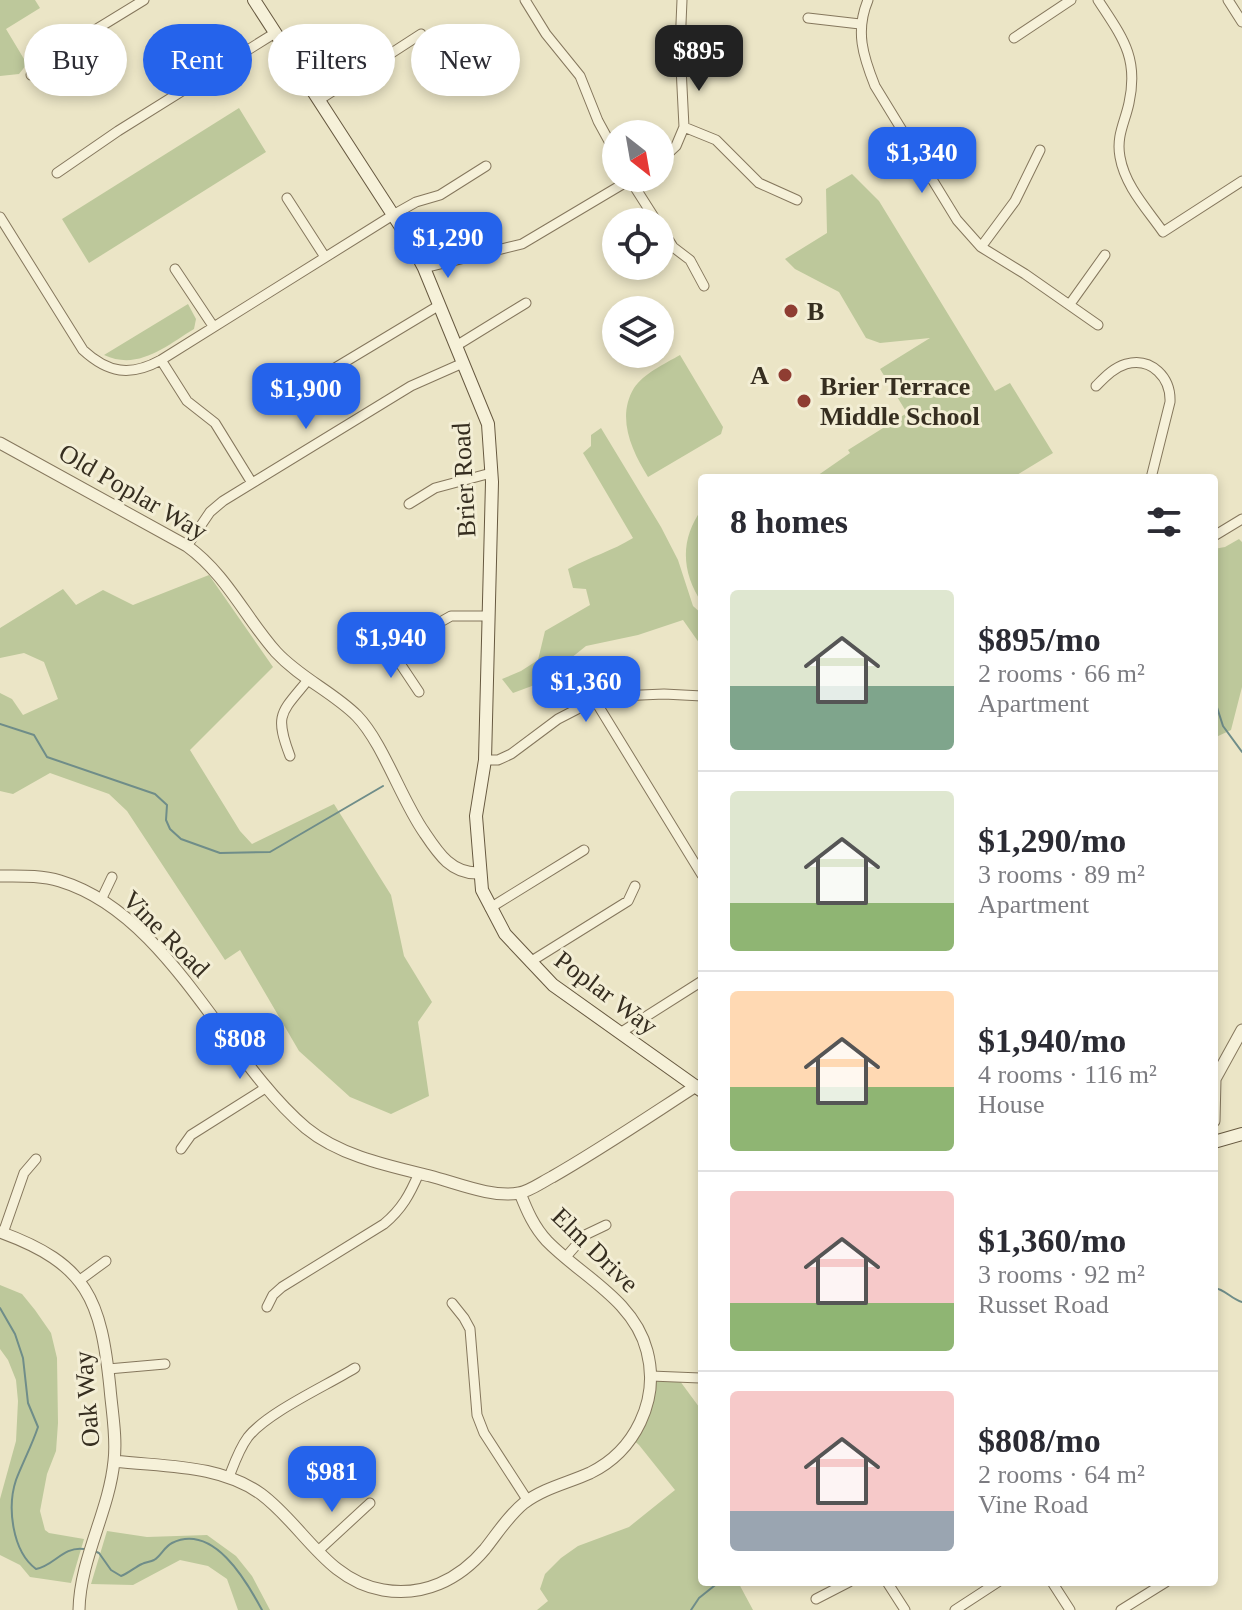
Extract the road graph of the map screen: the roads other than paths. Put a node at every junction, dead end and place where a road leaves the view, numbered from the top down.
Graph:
1 (144, 0) edge
2 (254, 0) edge
3 (525, 0) edge
4 (682, 0) edge
5 (868, 0) edge
6 (1071, 0) edge
7 (1098, 0) edge
8 (1228, 0) edge
9 (808, 18) dead end
10 (1242, 22) edge
11 (105, 24) edge
12 (269, 24) edge
13 (860, 24) junction
14 (268, 37) edge
15 (1014, 38) dead end
16 (411, 40) edge
17 (316, 96) edge
18 (319, 100) junction
19 (684, 127) junction
20 (602, 128) edge
21 (674, 148) edge
22 (1040, 150) dead end
23 (486, 166) dead end
24 (57, 173) dead end
25 (1242, 181) edge
26 (609, 192) edge
27 (287, 198) dead end
28 (797, 200) dead end
29 (393, 215) junction
30 (0, 217) edge
31 (981, 247) junction
32 (674, 248) edge
33 (1105, 255) dead end
34 (325, 257) junction
35 (424, 268) junction
36 (175, 269) dead end
37 (704, 286) dead end
38 (526, 303) dead end
39 (1070, 304) junction
40 (438, 306) junction
41 (1098, 325) dead end
42 (213, 326) junction
43 (456, 346) junction
44 (161, 360) junction
45 (463, 363) junction
46 (1096, 386) dead end
47 (295, 392) dead end
48 (0, 443) edge
49 (491, 473) junction
50 (1152, 474) edge
51 (252, 483) junction
52 (409, 504) dead end
53 (1242, 519) edge
54 (1218, 534) edge
55 (187, 546) junction
56 (489, 616) junction
57 (381, 645) dead end
58 (391, 650) junction
59 (308, 680) junction
60 (419, 692) dead end
61 (698, 696) edge
62 (596, 702) junction
63 (290, 756) dead end
64 (485, 760) junction
65 (584, 850) dead end
66 (698, 868) edge
67 (479, 873) junction
68 (0, 876) edge
69 (112, 877) dead end
70 (635, 886) dead end
71 (101, 900) junction
72 (490, 908) junction
73 (530, 962) junction
74 (698, 984) edge
75 (1242, 1030) edge
76 (620, 1033) junction
77 (1218, 1074) edge
78 (698, 1085) edge
79 (267, 1087) junction
80 (698, 1087) edge
81 (1242, 1134) edge
82 (1218, 1141) edge
83 (181, 1149) dead end
84 (36, 1159) dead end
85 (419, 1173) junction
86 (520, 1193) junction
87 (606, 1225) dead end
88 (2, 1233) edge
89 (565, 1258) junction
90 (106, 1261) dead end
91 (80, 1280) junction
92 (452, 1303) dead end
93 (267, 1307) dead end
94 (165, 1364) dead end
95 (355, 1368) dead end
96 (108, 1369) junction
97 (651, 1376) junction
98 (698, 1378) edge
99 (115, 1461) junction
100 (229, 1477) junction
101 (528, 1501) junction
102 (370, 1503) dead end
103 (318, 1551) junction
104 (841, 1586) edge
105 (890, 1586) edge
106 (992, 1586) edge
107 (1055, 1586) edge
108 (1160, 1586) edge
109 (816, 1599) dead end
110 (79, 1610) edge
111 (905, 1610) edge
112 (955, 1610) edge
113 (1070, 1610) edge
114 (1121, 1610) edge

1 - 11 street
2 - 12 main road, Brier Road
3 - 20 street
4 - 19 street
5 - 13 street
6 - 15 street
7 - 25 street
8 - 10 street
9 - 13 street
13 - 31 street
14 - 24 street
16 - 18 street
17 - 18 main road, Brier Road
18 - 29 main road, Brier Road
19 - 21 street
19 - 28 street
22 - 31 street
23 - 29 street
26 - 35 street
27 - 34 street
29 - 34 street
29 - 35 main road, Brier Road
30 - 44 street
31 - 39 street
32 - 37 street
33 - 39 street
34 - 42 street
35 - 40 main road, Brier Road
36 - 42 street
38 - 43 street
39 - 41 street
40 - 43 main road, Brier Road
40 - 47 street
42 - 44 street
43 - 45 main road, Brier Road
44 - 51 street
45 - 49 main road, Brier Road
45 - 51 street
46 - 50 street
48 - 55 street, Old Poplar Way
49 - 52 street
49 - 56 main road, Brier Road
51 - 55 street
53 - 54 street
55 - 59 street, Old Poplar Way
56 - 58 street
56 - 64 main road, Brier Road
57 - 58 street
58 - 60 street
59 - 63 street
59 - 67 street, Old Poplar Way
61 - 62 street
62 - 64 street
62 - 66 street
64 - 67 main road, Brier Road
65 - 72 street
67 - 72 main road, Poplar Way
68 - 71 street, Vine Road
69 - 71 street
70 - 73 street
71 - 79 street, Vine Road
72 - 73 main road, Poplar Way
73 - 76 main road, Poplar Way
74 - 76 street
75 - 77 street
76 - 78 main road, Poplar Way
79 - 83 street
79 - 85 street, Vine Road
80 - 86 street
81 - 82 main road
84 - 88 street
85 - 86 street, Vine Road
85 - 93 street
86 - 89 street, Elm Drive
87 - 89 street
88 - 91 street, Oak Way
89 - 97 street, Elm Drive
90 - 91 street
91 - 96 street, Oak Way
92 - 101 street
94 - 96 street
95 - 100 street
96 - 99 street, Oak Way
97 - 98 street
97 - 101 street, Elm Drive
99 - 100 street, Elm Drive
99 - 110 street, Oak Way
100 - 103 street, Elm Drive
101 - 103 street, Elm Drive
102 - 103 street
104 - 109 street
105 - 111 street
106 - 112 street
107 - 113 street
108 - 114 street

